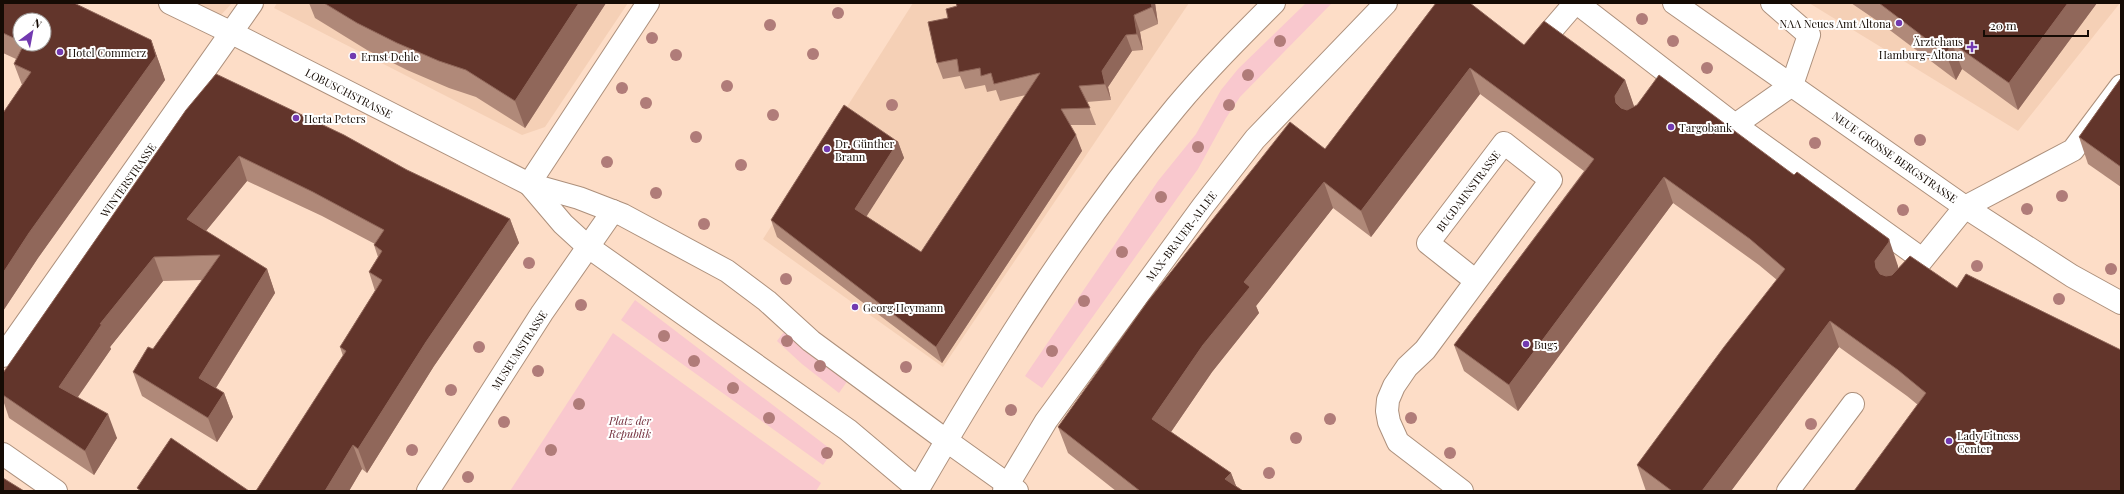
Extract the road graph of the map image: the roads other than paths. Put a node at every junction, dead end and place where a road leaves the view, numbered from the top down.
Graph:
1 (170, 3) edge
2 (252, 3) edge
3 (648, 3) edge
4 (1274, 3) edge
5 (1386, 3) edge
6 (1576, 3) edge
7 (1674, 3) edge
8 (1772, 3) edge
9 (232, 33) junction
10 (1544, 39) edge
11 (1671, 76) junction
12 (1792, 85) junction
13 (2121, 86) edge
14 (1658, 94) edge
15 (1735, 125) junction
16 (528, 184) junction
17 (1965, 206) junction
18 (612, 211) junction
19 (587, 246) junction
20 (1922, 259) junction
21 (1476, 281) junction
22 (1898, 290) edge
23 (2121, 303) edge
24 (3, 356) edge
25 (1853, 404) dead end
26 (947, 441) junction
27 (3, 454) edge
28 (1010, 489) edge
29 (919, 490) edge
30 (56, 491) edge
31 (428, 491) edge
32 (1462, 491) edge
33 (1788, 491) edge

1 - 9 street, LOBUSCHSTRASSE
2 - 9 street, WINTERSTRASSE
3 - 16 street
4 - 26 street
5 - 28 street, MAX-BRAUER-ALLEE
6 - 10 street
6 - 11 street
7 - 12 street, NEUE GROSSE BERGSTRASSE
8 - 12 street
9 - 16 street, LOBUSCHSTRASSE
9 - 24 street, WINTERSTRASSE
11 - 14 street
11 - 15 street
12 - 15 street
12 - 17 street, NEUE GROSSE BERGSTRASSE
13 - 17 street
15 - 20 street
16 - 18 street
16 - 19 street
17 - 20 street
17 - 23 street, NEUE GROSSE BERGSTRASSE
18 - 19 street, MUSEUMSTRASSE
18 - 26 street
19 - 29 street
19 - 31 street, MUSEUMSTRASSE
20 - 22 street
21 - 21 street, BUGDAHNSTRASSE
21 - 32 street, BUGDAHNSTRASSE
25 - 33 street
26 - 28 street
26 - 29 street
27 - 30 street

